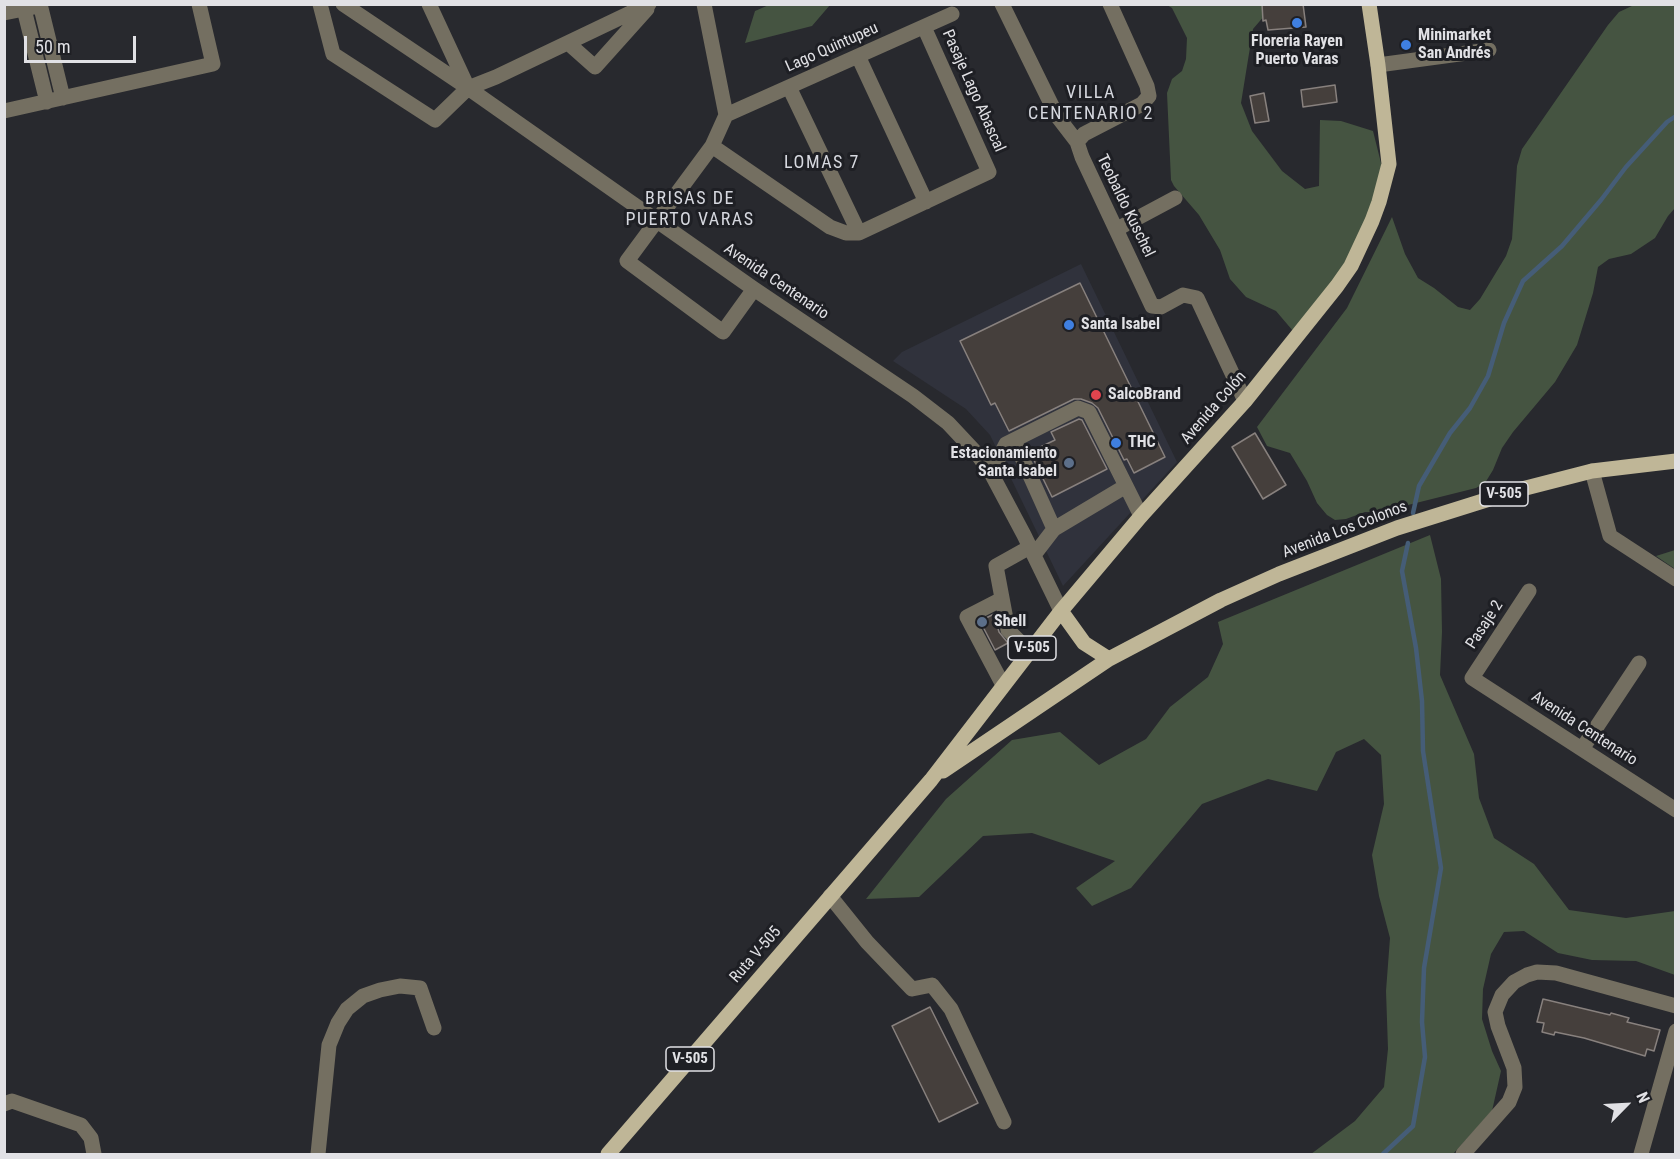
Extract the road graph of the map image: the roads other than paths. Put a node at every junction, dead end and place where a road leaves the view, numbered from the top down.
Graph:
1 (199, 4) edge
2 (320, 4) edge
3 (343, 4) edge
4 (429, 4) edge
5 (650, 4) edge
6 (704, 4) edge
7 (1002, 4) edge
8 (1110, 4) edge
9 (1370, 4) edge
10 (41, 5) edge
11 (24, 9) junction
12 (4, 13) edge
13 (952, 14) dead end
14 (924, 27) junction
15 (568, 43) junction
16 (1489, 50) dead end
17 (858, 56) junction
18 (1378, 65) junction
19 (789, 87) junction
20 (468, 88) junction
21 (63, 98) junction
22 (47, 102) junction
23 (4, 111) edge
24 (726, 115) junction
25 (1077, 142) junction
26 (712, 146) junction
27 (1175, 198) dead end
28 (927, 202) junction
29 (656, 221) junction
30 (1117, 229) junction
31 (859, 233) junction
32 (754, 290) junction
33 (1245, 401) junction
34 (1014, 440) junction
35 (1676, 460) edge
36 (1592, 471) junction
37 (991, 473) junction
38 (1126, 486) junction
39 (1141, 516) junction
40 (1054, 529) junction
41 (1032, 551) junction
42 (1676, 579) edge
43 (1529, 591) dead end
44 (1002, 599) junction
45 (1061, 611) junction
46 (1030, 652) junction
47 (1109, 659) junction
48 (1639, 663) dead end
49 (1472, 678) joint
50 (1004, 685) junction
51 (1582, 749) junction
52 (931, 780) junction
53 (1676, 810) edge
54 (830, 896) junction
55 (1676, 1006) edge
56 (434, 1028) dead end
57 (1676, 1031) edge
58 (4, 1104) edge
59 (1004, 1122) dead end
60 (93, 1155) edge
61 (318, 1155) edge
62 (608, 1155) edge
63 (1463, 1155) edge
64 (1641, 1155) edge

1 - 21 street
2 - 20 street
3 - 20 street, Avenida Centenario
4 - 20 street
5 - 15 street
5 - 15 street
6 - 24 street
7 - 25 street
8 - 25 street, Teobaldo Kuschel
9 - 18 main road, Avenida Colón
10 - 11 street
10 - 21 street
11 - 12 street
11 - 22 street
13 - 14 street, Lago Quintupeu
14 - 17 street, Lago Quintupeu
14 - 28 street, Pasaje Lago Abascal
15 - 20 street
16 - 18 street
17 - 19 street, Lago Quintupeu
17 - 28 street
18 - 33 main road, Avenida Colón
19 - 24 street, Lago Quintupeu
19 - 31 street
20 - 29 street, Avenida Centenario
21 - 22 street
22 - 23 street
24 - 26 street
25 - 30 street, Teobaldo Kuschel
26 - 29 street
26 - 31 street
27 - 30 street
28 - 31 street
29 - 32 street, Avenida Centenario
29 - 32 street
30 - 33 street, Teobaldo Kuschel
32 - 37 street, Avenida Centenario
33 - 39 main road, Avenida Colón
34 - 37 street
34 - 38 street
34 - 40 street
35 - 36 main road, Avenida Los Colonos / V-505
36 - 42 street
36 - 47 main road, Avenida Los Colonos / V-505
37 - 41 street, Avenida Centenario
38 - 39 street
38 - 40 street
39 - 45 main road, Avenida Colón
40 - 41 street
41 - 44 street
41 - 45 street, Avenida Centenario
43 - 49 street, Pasaje 2
44 - 46 street
44 - 50 street
45 - 46 main road, Avenida Colón / V-505
45 - 47 main road, V-505
46 - 50 main road, Avenida Colón / V-505
47 - 52 main road, Avenida Los Colonos
48 - 51 street
49 - 51 street, Avenida Centenario
50 - 52 main road, Avenida Colón / V-505
51 - 53 street, Avenida Centenario
52 - 54 main road, Ruta V-505 / V-505
54 - 59 street
54 - 62 main road, Ruta V-505 / V-505
55 - 63 street
56 - 61 street
57 - 64 street
58 - 60 street

